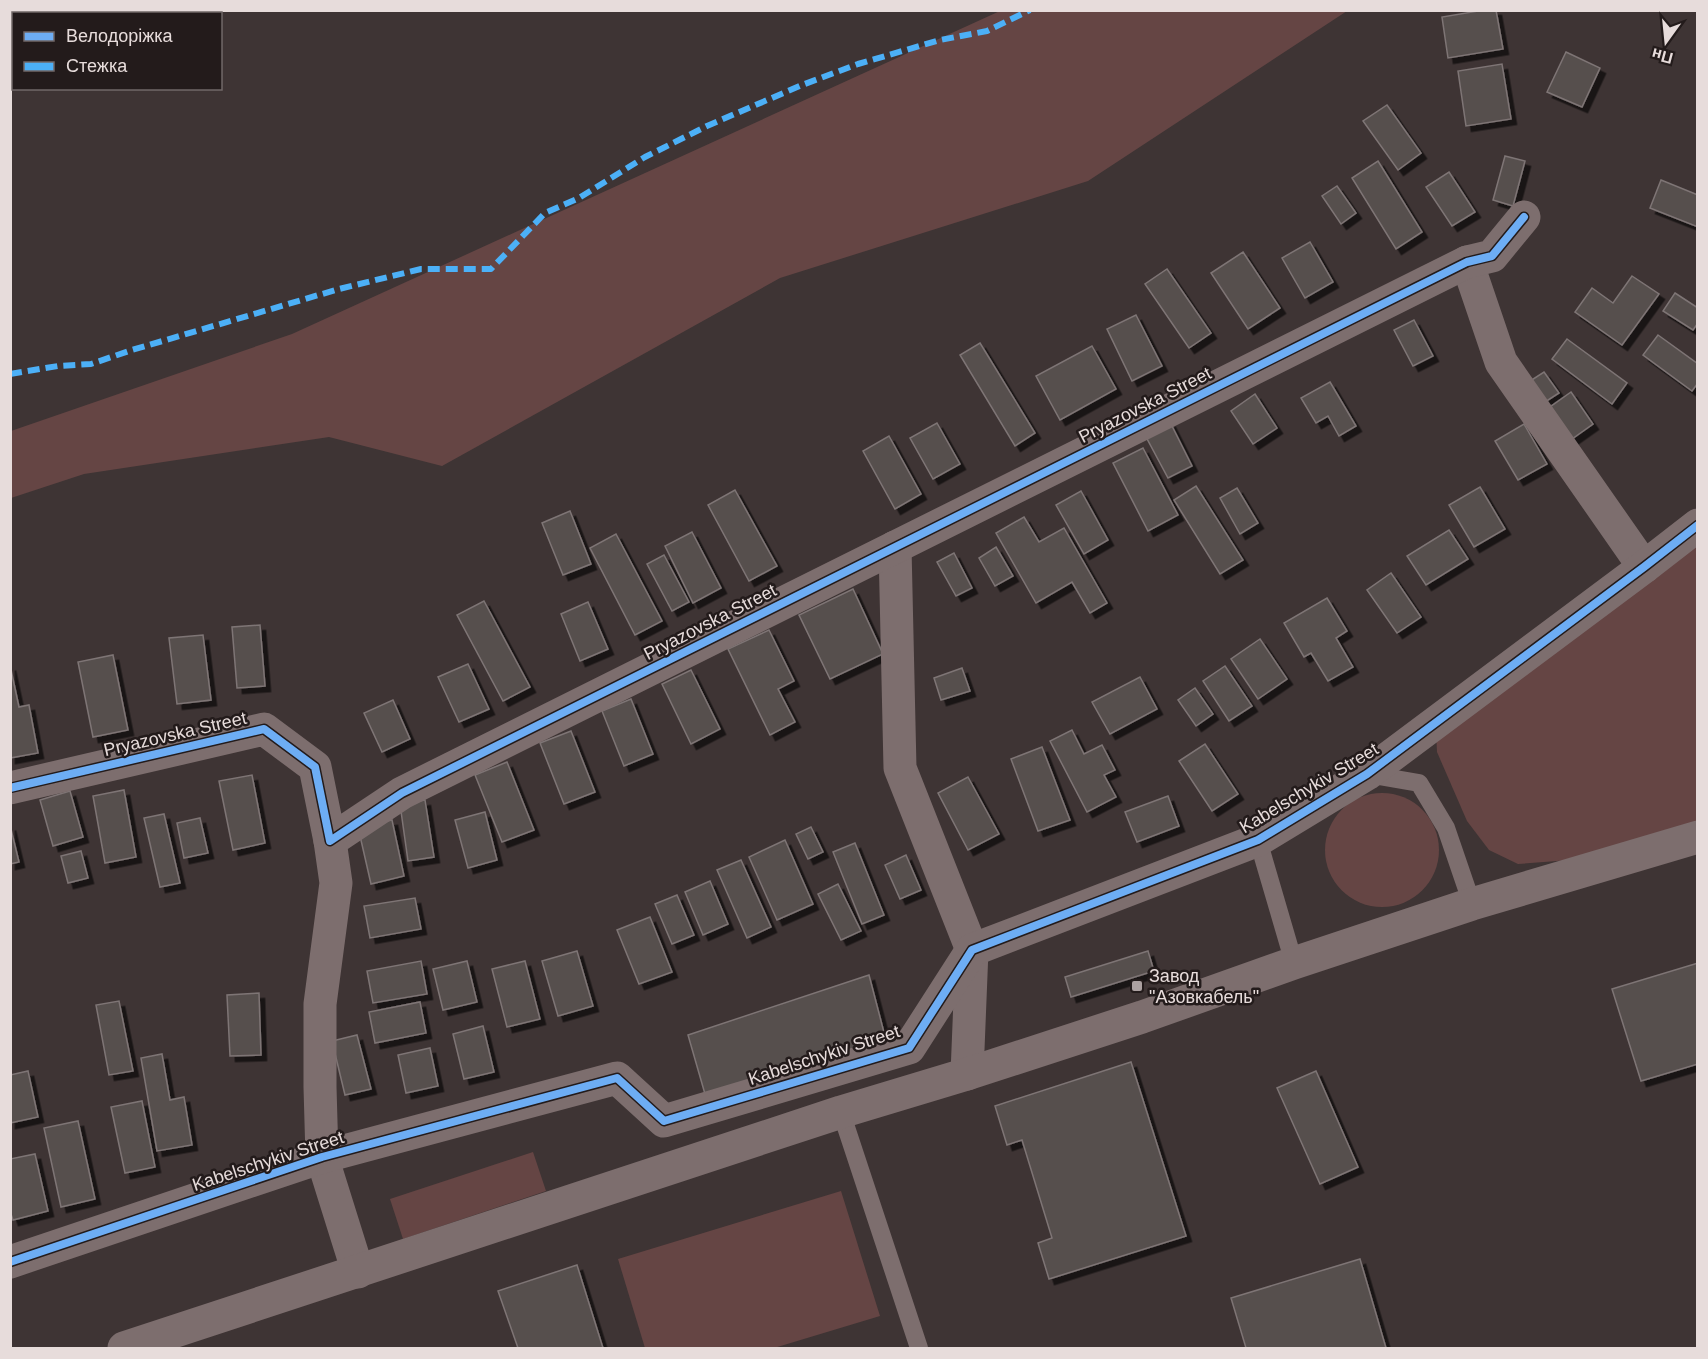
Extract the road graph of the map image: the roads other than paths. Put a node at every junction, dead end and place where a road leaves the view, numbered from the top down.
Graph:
1 (1524, 217) dead end
2 (1467, 262) junction
3 (1698, 525) edge
4 (895, 547) junction
5 (1644, 567) junction
6 (1367, 774) junction
7 (10, 788) edge
8 (1698, 837) edge
9 (1258, 840) junction
10 (330, 841) junction
11 (1472, 904) junction
12 (972, 950) junction
13 (1294, 963) junction
14 (967, 1074) junction
15 (842, 1112) junction
16 (322, 1157) junction
17 (10, 1262) edge
18 (358, 1272) junction
19 (124, 1348) edge
20 (919, 1348) edge

1 - 2 street, Pryazovska Street
2 - 4 street, Pryazovska Street
2 - 5 street
3 - 5 street, Kabelschykiv Street
4 - 10 street, Pryazovska Street
4 - 12 street
5 - 6 street, Kabelschykiv Street
6 - 9 street, Kabelschykiv Street
6 - 11 lane
7 - 10 street, Pryazovska Street
8 - 11 street
9 - 12 street, Kabelschykiv Street
9 - 13 lane
10 - 16 street
11 - 13 street
12 - 14 street
12 - 16 street, Kabelschykiv Street
13 - 14 street
14 - 15 street
15 - 18 street
15 - 20 lane
16 - 17 street, Kabelschykiv Street
16 - 18 street
18 - 19 street

